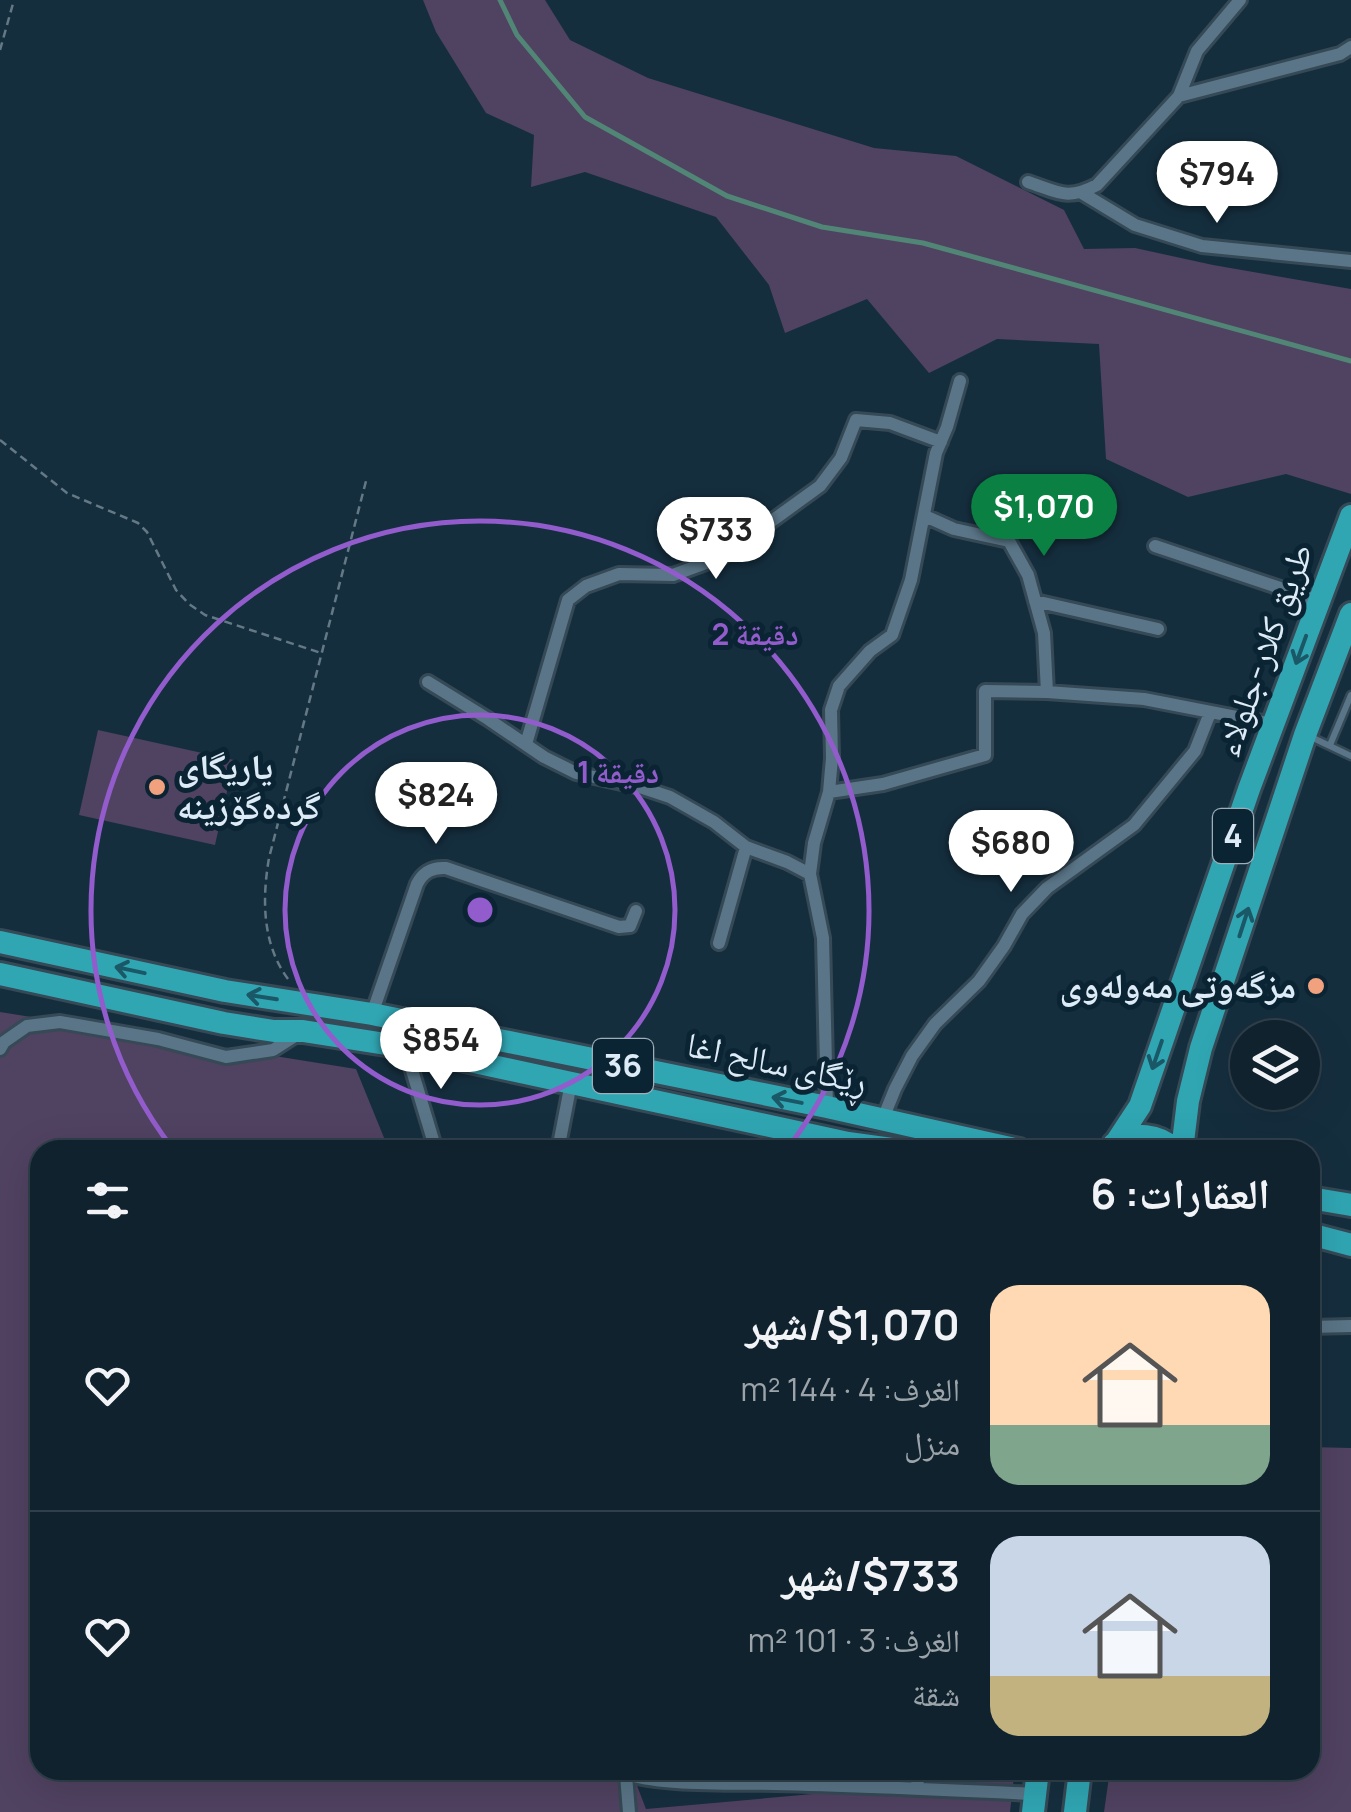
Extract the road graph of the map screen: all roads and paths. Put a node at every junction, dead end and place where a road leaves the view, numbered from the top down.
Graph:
1 (14, 0) edge
2 (1240, 0) edge
3 (1351, 47) edge
4 (0, 50) edge
5 (1180, 96) junction
6 (1028, 182) dead end
7 (1082, 193) junction
8 (1351, 261) edge
9 (960, 381) dead end
10 (0, 440) edge
11 (941, 442) junction
12 (366, 482) dead end
13 (925, 516) junction
14 (1349, 521) edge
15 (1156, 546) dead end
16 (1319, 601) junction
17 (1036, 602) junction
18 (1351, 614) edge
19 (1158, 629) dead end
20 (322, 653) junction
21 (428, 682) dead end
22 (1047, 692) junction
23 (1351, 695) edge
24 (1210, 713) junction
25 (1273, 724) junction
26 (1305, 735) junction
27 (526, 744) junction
28 (1330, 745) junction
29 (1351, 756) edge
30 (1249, 789) junction
31 (829, 792) junction
32 (1286, 796) junction
33 (746, 847) junction
34 (810, 874) junction
35 (636, 911) dead end
36 (0, 942) edge
37 (719, 943) dead end
38 (0, 974) edge
39 (288, 979) dead end
40 (308, 1004) junction
41 (372, 1014) junction
42 (302, 1031) junction
43 (405, 1047) junction
44 (0, 1049) edge
45 (571, 1083) junction
46 (827, 1107) junction
47 (882, 1121) junction
48 (433, 1140) edge
49 (560, 1140) edge
50 (782, 1140) edge
51 (972, 1140) edge
52 (1115, 1140) edge
53 (1123, 1140) edge
54 (1162, 1140) edge
55 (1181, 1140) edge
56 (1320, 1200) edge
57 (1351, 1205) edge
58 (1320, 1236) edge
59 (1351, 1244) edge
60 (1320, 1326) edge
61 (1351, 1326) edge
62 (623, 1780) edge
63 (663, 1780) edge
64 (918, 1780) edge
65 (1079, 1780) edge
66 (917, 1788) junction
67 (1034, 1803) edge
68 (629, 1812) edge
69 (1076, 1812) edge

1 - 4 path
2 - 5 street
3 - 5 street
5 - 7 street
6 - 7 street
7 - 8 street
9 - 11 street
10 - 20 path
11 - 13 street
11 - 27 street
12 - 20 path
13 - 17 street
13 - 31 street
14 - 16 highway, طريق كلار-جلولاء / 4
15 - 16 street
16 -> 25 highway, طريق كلار-جلولاء / 4
17 - 19 street
17 - 22 street
18 - 26 highway, طريق كلار-جلولاء / 4
20 - 39 path
21 - 27 street
22 - 24 street
22 - 31 street
23 - 28 lane
24 - 25 street
24 - 47 street
25 - 30 highway, طريق كلار-جلولاء / 4
26 - 28 lane
26 - 32 highway, طريق كلار-جلولاء / 4
27 - 33 street
28 - 29 lane
30 - 32 highway
30 -> 52 highway, طريق كلار-جلولاء / 4
31 - 34 street
55 -> 32 highway, طريق كلار-جلولاء / 4
33 - 34 street
33 - 37 street
34 - 46 street
35 - 41 street
40 -> 36 highway, ڕێگای سالح اغا / 36
38 - 42 highway, 36
40 - 41 highway, ڕێگای سالح اغا / 36
40 - 42 highway
46 -> 41 highway, ڕێگای سالح اغا / 36
42 - 43 highway, 36
42 - 44 street
43 - 45 highway, 36
43 - 48 street
45 - 49 street
45 - 50 highway, 36
46 - 47 highway, ڕێگای سالح اغا / 36
47 - 51 highway, ڕێگای سالح اغا / 36
53 - 54 highway, 4
56 - 57 highway
58 - 59 highway
60 - 61 street
62 - 68 street
63 - 66 street
64 - 66 street
65 - 69 highway
66 - 67 street

